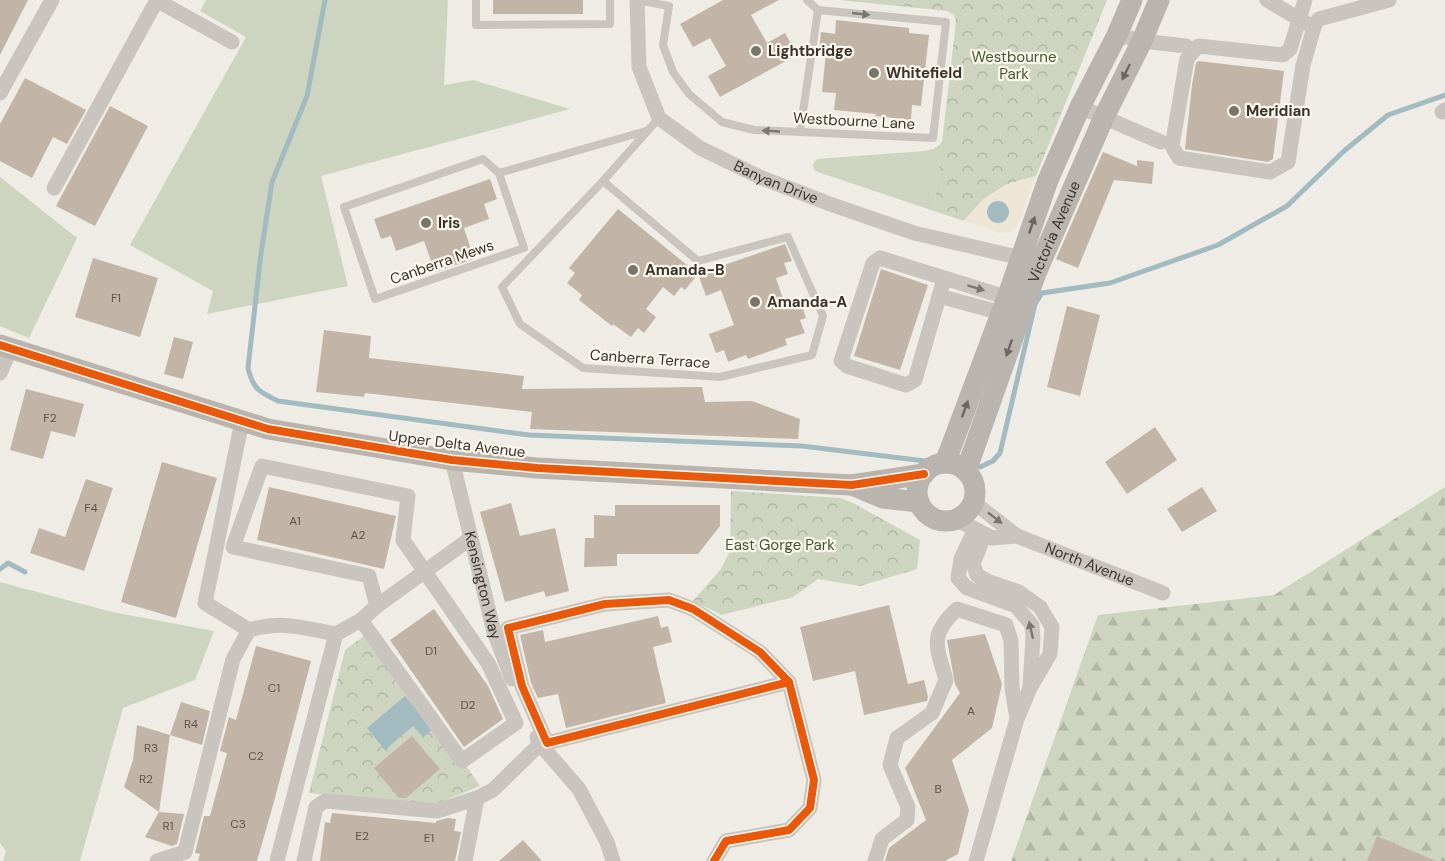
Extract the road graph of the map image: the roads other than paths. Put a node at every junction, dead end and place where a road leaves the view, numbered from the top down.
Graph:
1 (52, 0) edge
2 (157, 0) edge
3 (476, 0) edge
4 (610, 0) edge
5 (637, 0) edge
6 (807, 0) edge
7 (1132, 0) edge
8 (1159, 0) edge
9 (1267, 0) edge
10 (1305, 0) edge
11 (1389, 0) edge
12 (818, 10) junction
13 (1298, 19) junction
14 (1314, 27) junction
15 (1117, 35) junction
16 (1142, 40) junction
17 (232, 42) dead end
18 (1186, 46) dead end
19 (0, 93) edge
20 (1080, 107) junction
21 (1104, 117) junction
22 (659, 118) junction
23 (648, 131) junction
24 (800, 132) junction
25 (1161, 142) dead end
26 (499, 173) junction
27 (1048, 180) junction
28 (603, 181) junction
29 (54, 188) dead end
30 (1072, 190) junction
31 (1030, 261) junction
32 (945, 279) junction
33 (939, 296) junction
34 (1013, 308) junction
35 (5, 348) edge
36 (0, 373) edge
37 (988, 379) junction
38 (242, 421) junction
39 (452, 460) junction
40 (945, 464) junction
41 (966, 471) junction
42 (924, 474) junction
43 (852, 485) junction
44 (972, 501) junction
45 (919, 502) junction
46 (956, 519) junction
47 (980, 532) junction
48 (1017, 536) junction
49 (471, 538) junction
50 (425, 571) junction
51 (980, 585) junction
52 (1163, 593) dead end
53 (377, 606) junction
54 (361, 620) junction
55 (249, 630) junction
56 (336, 634) junction
57 (789, 682) junction
58 (1017, 719) junction
59 (540, 744) junction
60 (477, 798) junction
61 (157, 861) edge
62 (277, 861) edge
63 (304, 861) edge
64 (465, 861) edge
65 (613, 861) edge
66 (714, 861) edge
67 (875, 861) edge
68 (976, 861) edge

1 - 19 street
2 - 17 street
2 - 29 street
3 - 4 lane
5 - 22 street
24 -> 5 lane, Westbourne Lane
6 - 12 lane
7 - 15 street, Victoria Avenue
8 - 16 street, Victoria Avenue
9 - 13 street
10 - 13 street
11 - 14 street
12 - 24 lane
12 -> 24 lane, Westbourne Lane
13 - 14 street
13 - 14 street
15 - 16 street
15 - 20 street, Victoria Avenue
16 - 18 street
16 -> 21 street, Victoria Avenue
20 - 21 street
20 - 27 street, Victoria Avenue
21 - 25 street
21 - 30 street, Victoria Avenue
22 - 23 lane, Canberra Terrace
22 - 31 street, Banyan Drive
23 - 26 lane
23 - 28 lane, Canberra Terrace
26 - 26 lane, Canberra Mews
27 - 30 street
31 -> 27 street, Victoria Avenue
28 - 28 lane, Canberra Terrace
30 - 31 street, Victoria Avenue
31 - 34 street, Victoria Avenue
32 - 33 street
32 - 33 street
32 -> 34 street
33 - 34 street
34 - 37 street, Victoria Avenue
35 - 36 street
35 - 38 street, Upper Delta Avenue
40 -> 37 street, Victoria Avenue
37 - 41 street, Victoria Avenue
38 - 39 street, Upper Delta Avenue
38 - 55 street
39 - 43 street, Upper Delta Avenue
39 - 49 street, Kensington Way
40 - 41 street
40 - 42 street
41 - 44 street
42 - 43 street, Upper Delta Avenue
42 - 45 street
43 - 45 street, Upper Delta Avenue
44 - 46 street
44 -> 48 street
45 - 46 street
46 - 47 street
47 - 48 street
47 - 51 street
47 - 51 street
48 - 52 street, North Avenue
49 - 50 street
49 - 59 street, Kensington Way
50 - 53 street
50 - 53 street
50 - 54 street
51 - 58 street
53 - 54 street
54 - 56 street
55 - 56 street
55 - 61 street
56 - 62 street
57 - 57 street
57 - 66 street
58 - 67 street
58 - 68 street
59 - 60 street
59 - 65 street, Kensington Way
60 - 63 street
60 - 64 street

